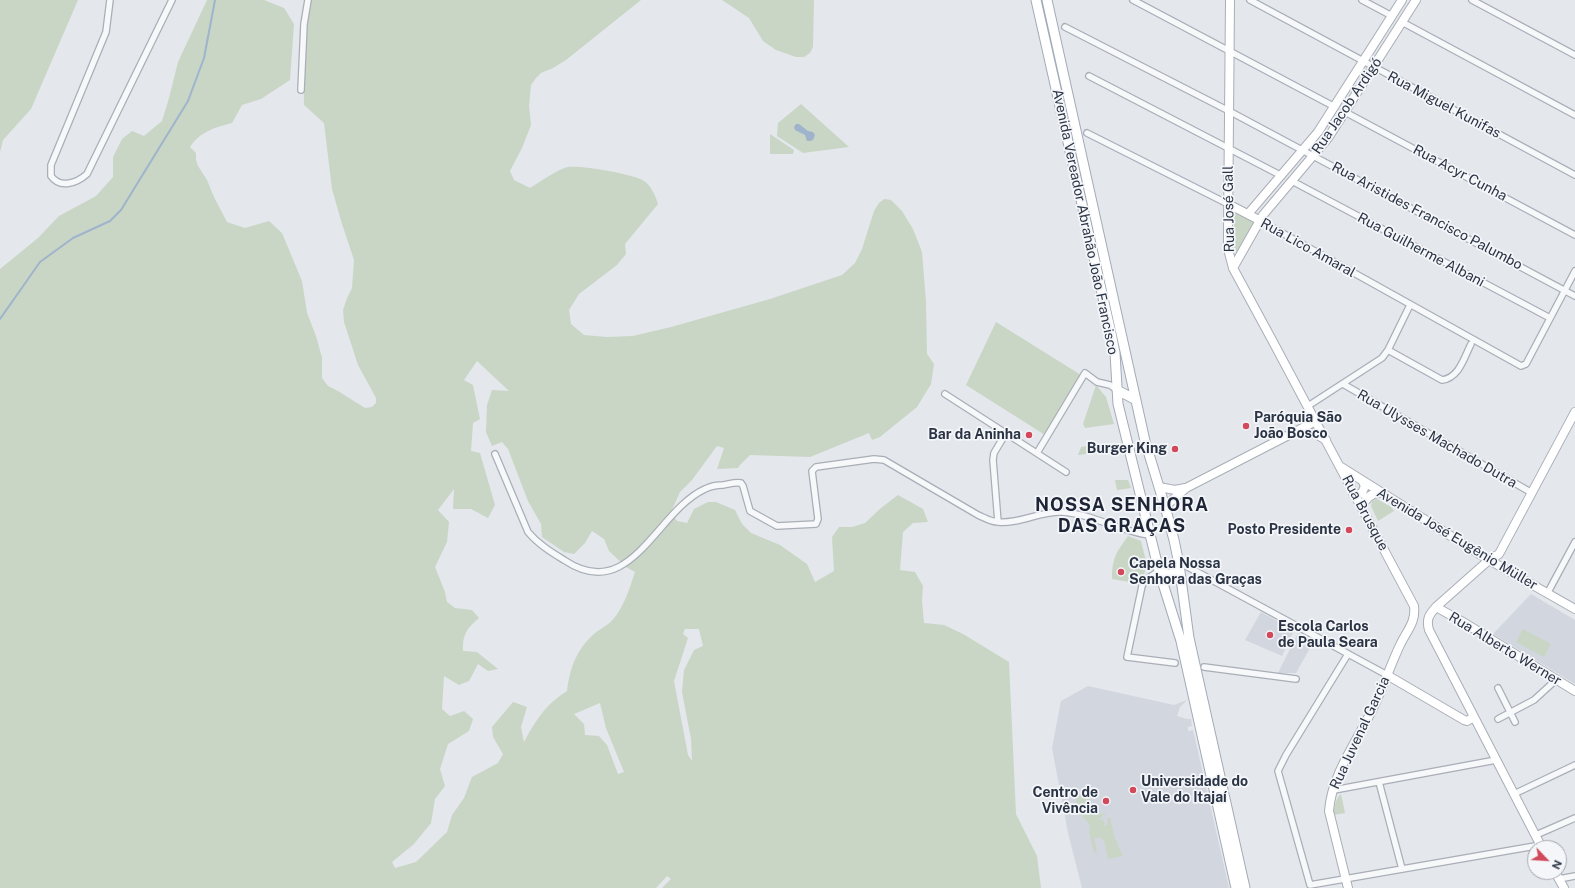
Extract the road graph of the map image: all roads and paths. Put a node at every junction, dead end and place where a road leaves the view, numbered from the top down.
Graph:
1 (110, 0) edge
2 (172, 0) edge
3 (308, 0) edge
4 (1036, 0) edge
5 (1047, 0) edge
6 (1133, 0) edge
7 (1230, 0) edge
8 (1250, 0) edge
9 (1362, 0) edge
10 (1402, 0) edge
11 (1416, 0) edge
12 (1472, 0) edge
13 (1392, 16) junction
14 (1402, 22) junction
15 (1066, 26) dead end
16 (1230, 51) junction
17 (1575, 55) edge
18 (1364, 61) junction
19 (1374, 66) junction
20 (1089, 76) dead end
21 (301, 90) dead end
22 (1335, 107) junction
23 (1229, 111) junction
24 (1345, 112) junction
25 (1575, 115) edge
26 (1086, 133) dead end
27 (1228, 147) junction
28 (1304, 150) junction
29 (1314, 156) junction
30 (1575, 175) edge
31 (1282, 176) junction
32 (1292, 181) junction
33 (1228, 204) junction
34 (1248, 214) junction
35 (1259, 220) junction
36 (1575, 235) edge
37 (1232, 268) junction
38 (1575, 271) edge
39 (1565, 290) junction
40 (1575, 296) edge
41 (1410, 305) junction
42 (1550, 318) junction
43 (1471, 344) dead end
44 (1388, 350) junction
45 (1343, 384) junction
46 (1117, 390) junction
47 (945, 394) dead end
48 (1136, 400) junction
49 (1308, 406) junction
50 (1575, 412) edge
51 (1316, 421) junction
52 (1297, 432) junction
53 (1006, 434) junction
54 (1326, 440) junction
55 (495, 454) dead end
56 (1037, 454) junction
57 (1340, 466) junction
58 (1066, 472) dead end
59 (1363, 482) junction
60 (1159, 487) junction
61 (1186, 488) junction
62 (1380, 492) junction
63 (1353, 493) junction
64 (1532, 493) junction
65 (1362, 508) junction
66 (1166, 510) junction
67 (998, 522) junction
68 (1150, 535) junction
69 (1575, 542) edge
70 (1490, 560) junction
71 (1179, 564) junction
72 (1159, 571) junction
73 (1547, 594) junction
74 (1414, 606) joint
75 (1436, 607) junction
76 (1575, 609) edge
77 (1348, 654) junction
78 (1175, 663) dead end
79 (1204, 667) dead end
80 (1387, 675) junction
81 (1296, 679) dead end
82 (1557, 679) junction
83 (1498, 688) dead end
84 (1575, 691) edge
85 (1510, 712) junction
86 (1474, 717) junction
87 (1498, 718) dead end
88 (1515, 722) dead end
89 (1496, 760) junction
90 (1575, 765) edge
91 (1379, 782) junction
92 (1334, 790) junction
93 (1514, 794) junction
94 (1575, 818) edge
95 (1536, 835) junction
96 (1539, 840) edge
97 (1527, 848) edge
98 (1402, 869) junction
99 (1345, 879) junction
100 (1236, 888) edge
101 (1245, 888) edge
102 (1348, 888) edge

1 - 2 street
3 - 21 street
4 - 46 main road, Avenida Vereador Abrahão João Francisco
5 - 48 main road, Avenida Vereador Abrahão João Francisco
6 - 16 street
7 - 16 main road, Rua José Gall
8 - 18 street, Rua Miguel Kunifas
9 - 13 street
10 - 13 main road, Rua Jacob Ardigó
11 - 14 main road, Rua Jacob Ardigó
12 - 17 street
13 - 18 main road, Rua Jacob Ardigó
14 - 19 main road, Rua Jacob Ardigó
14 - 25 street
15 - 23 street, Rua Aristides Francisco Palumbo
16 - 22 street
16 - 23 main road, Rua José Gall
18 - 19 street, Rua Miguel Kunifas
18 - 22 main road, Rua Jacob Ardigó
19 - 24 main road, Rua Jacob Ardigó
19 - 30 street, Rua Miguel Kunifas
20 - 27 street
22 - 28 main road, Rua Jacob Ardigó
23 - 27 main road, Rua José Gall
23 - 28 street, Rua Aristides Francisco Palumbo
24 - 29 main road, Rua Jacob Ardigó
24 - 36 street, Rua Acyr Cunha
26 - 33 street, Rua Lico Amaral
27 - 31 street
27 - 33 main road, Rua José Gall
28 - 29 street, Rua Aristides Francisco Palumbo
28 - 31 main road, Rua Jacob Ardigó
29 - 32 main road, Rua Jacob Ardigó
29 - 39 street, Rua Aristides Francisco Palumbo
31 - 34 main road, Rua Jacob Ardigó
32 - 35 main road, Rua Jacob Ardigó
32 - 42 street, Rua Guilherme Albani
33 - 34 main road, Rua Lico Amaral
33 - 37 main road, Rua José Gall
34 - 35 main road, Rua Lico Amaral
35 - 37 main road, Rua Jacob Ardigó
35 - 41 street, Rua Lico Amaral
37 - 49 main road, Rua José Gall
38 - 39 street
39 - 40 street, Rua Aristides Francisco Palumbo
39 - 42 street
41 - 42 street, Rua Lico Amaral
41 - 44 street
43 - 44 street
44 - 45 street
45 - 49 street
45 - 64 street, Rua Ulysses Machado Dutra
46 - 48 main road
46 - 56 street
46 - 68 main road, Avenida Vereador Abrahão João Francisco
47 - 53 street
48 - 60 main road, Avenida Vereador Abrahão João Francisco
49 - 51 main road, Rua José Gall
50 - 64 main road
51 - 52 main road
51 - 54 main road, Rua Brusque
52 - 54 main road
52 - 61 main road
53 - 56 street
53 - 67 street
54 - 57 main road, Rua Brusque
55 - 67 street
56 - 58 street
57 - 59 main road, Avenida José Eugênio Müller
57 - 63 main road, Rua Brusque
59 - 62 main road, Avenida José Eugênio Müller
59 - 63 main road
60 - 61 main road
60 - 66 main road, Avenida Vereador Abrahão João Francisco
61 - 66 main road
62 - 65 main road
62 - 70 main road, Avenida José Eugênio Müller
63 - 65 main road, Rua Brusque
64 - 70 main road
65 - 74 main road, Rua Brusque
66 - 71 main road, Avenida Vereador Abrahão João Francisco
67 - 68 street
68 - 72 main road, Avenida Vereador Abrahão João Francisco
69 - 73 street
70 - 73 main road, Avenida José Eugênio Müller
70 - 75 main road
71 - 72 main road
71 - 77 street
71 - 101 main road, Avenida Vereador Abrahão João Francisco
72 - 78 street
72 - 100 main road, Avenida Vereador Abrahão João Francisco
73 - 76 main road, Avenida José Eugênio Müller
74 - 80 main road, Rua Juvenal Garcia
75 - 82 main road, Rua Alberto Werner
75 - 86 main road
77 - 80 street
77 - 99 street
79 - 81 street
80 - 86 main road
80 - 92 main road, Rua Juvenal Garcia
82 - 84 main road, Rua Alberto Werner
82 - 85 street
83 - 85 street
85 - 87 street
85 - 88 street
86 - 89 main road
89 - 91 street
89 - 93 main road
90 - 93 street
91 - 92 street
91 - 98 street
92 - 99 main road, Rua Juvenal Garcia
93 - 95 main road
94 - 95 street
95 - 96 main road
97 - 98 street
98 - 99 street
99 - 102 main road, Rua Juvenal Garcia

